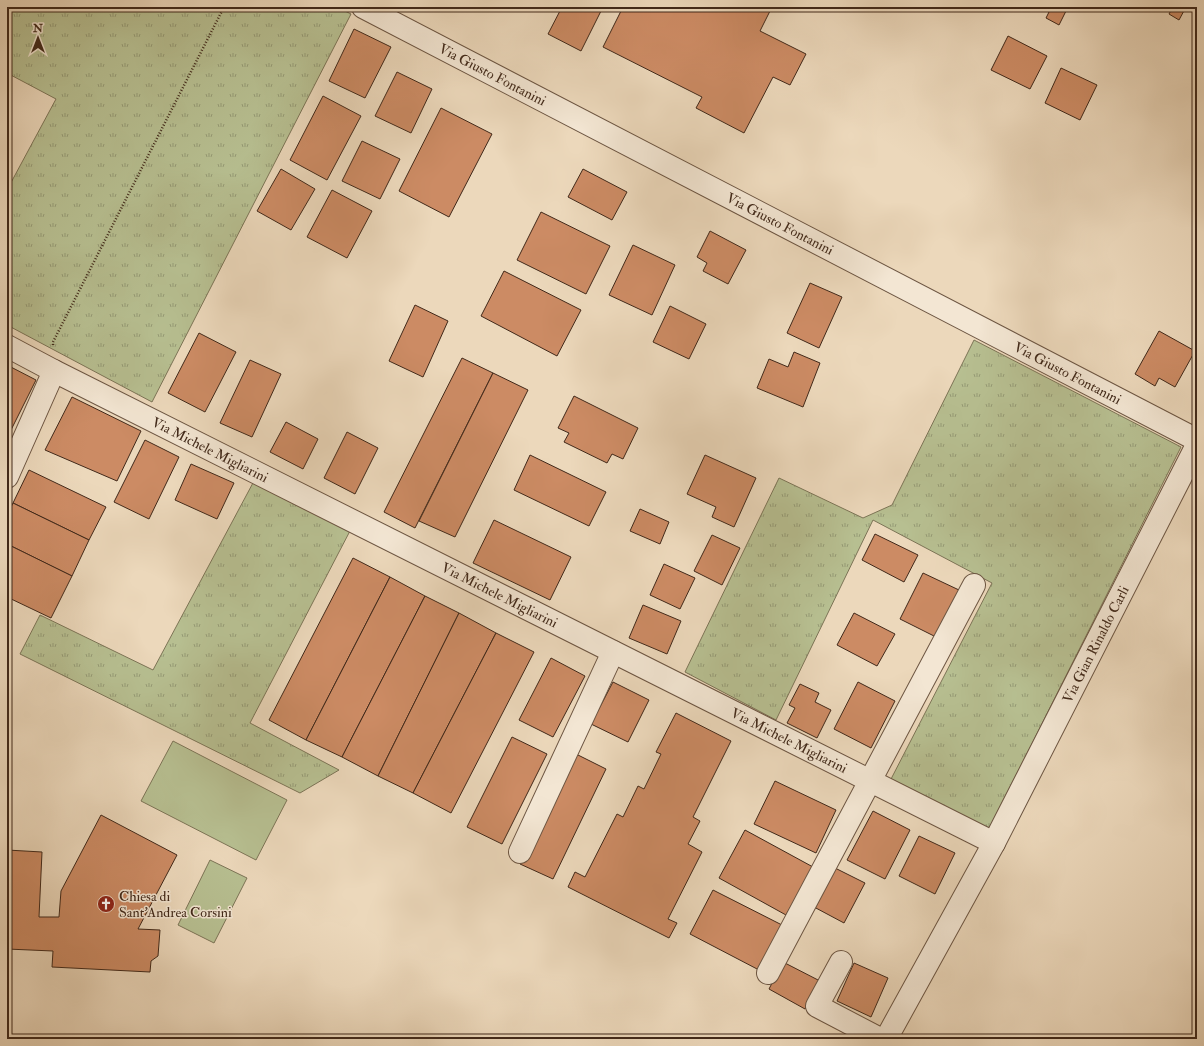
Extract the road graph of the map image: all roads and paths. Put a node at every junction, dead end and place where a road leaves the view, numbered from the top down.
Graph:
1 (224, 7) edge
2 (363, 7) edge
3 (7, 346) edge
4 (54, 371) junction
5 (1197, 440) edge
6 (1197, 445) edge
7 (7, 477) edge
8 (974, 585) dead end
9 (613, 652) junction
10 (870, 781) junction
11 (994, 843) junction
12 (520, 852) dead end
13 (841, 962) dead end
14 (768, 973) dead end
15 (880, 1039) edge
16 (886, 1039) edge

1 - 4 path
2 - 5 street, Via Giusto Fontanini
3 - 4 street, Via Michele Migliarini
4 - 7 street
4 - 9 street, Via Michele Migliarini
6 - 11 street, Via Gian Rinaldo Carli
8 - 10 street
9 - 10 street, Via Michele Migliarini
9 - 12 street
10 - 11 street, Via Michele Migliarini
10 - 14 street
11 - 16 street, Via Gian Rinaldo Carli
13 - 15 street

